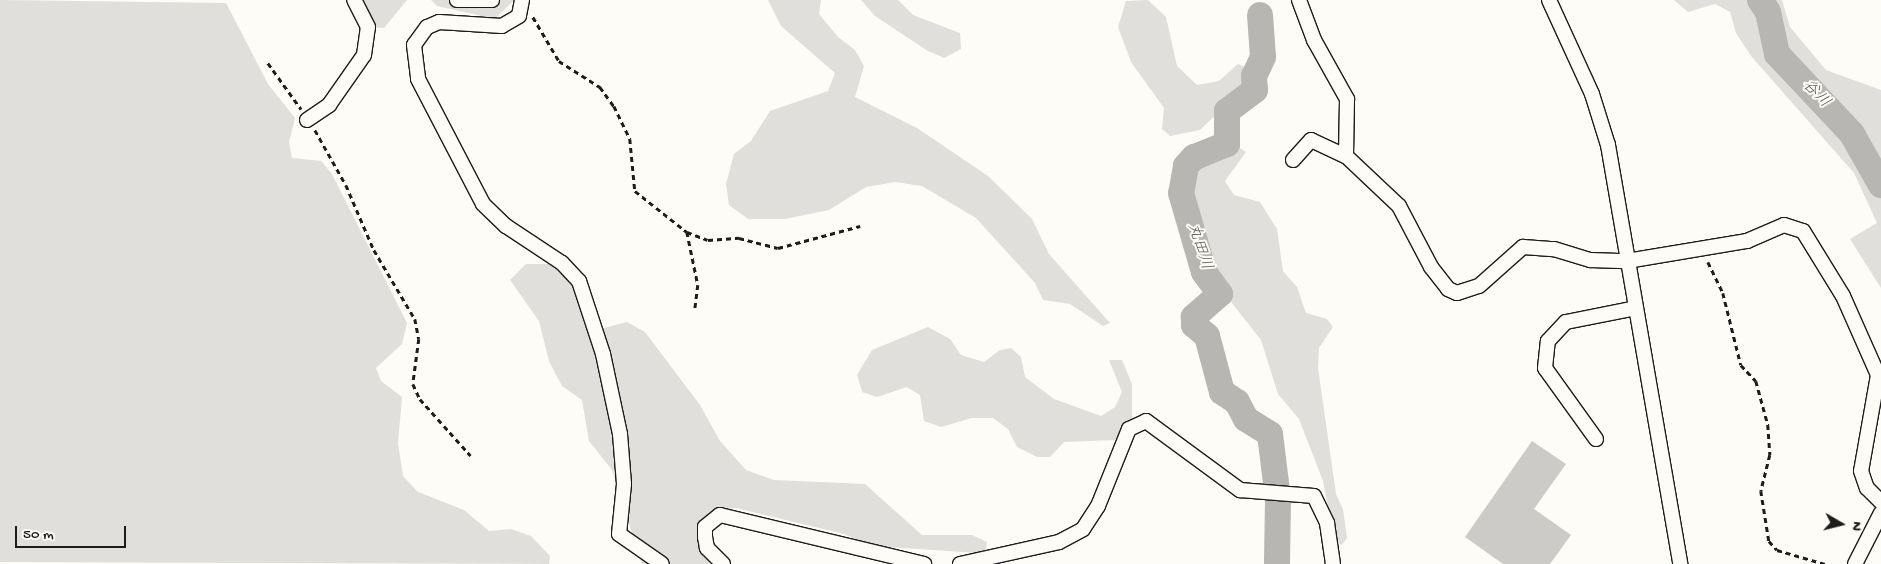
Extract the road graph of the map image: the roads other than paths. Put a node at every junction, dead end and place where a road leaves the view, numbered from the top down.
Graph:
1 (354, 0) edge
2 (457, 0) edge
3 (492, 0) edge
4 (1299, 0) edge
5 (1549, 0) edge
6 (522, 4) edge
7 (307, 120) road end
8 (1346, 156) junction
9 (1293, 160) dead end
10 (1627, 261) junction
11 (1636, 308) junction
12 (1596, 439) dead end
13 (1881, 502) edge
14 (1881, 513) edge
15 (662, 564) edge
16 (723, 564) edge
17 (924, 564) edge
18 (960, 564) edge
19 (1333, 564) edge
20 (1680, 564) edge
21 (1855, 564) edge

1 - 7 street
2 - 3 street
4 - 8 street
5 - 10 street
6 - 15 street
8 - 9 street
8 - 10 street
10 - 11 street
10 - 13 street
11 - 12 street
11 - 20 street
14 - 21 street
16 - 17 street
18 - 19 street

